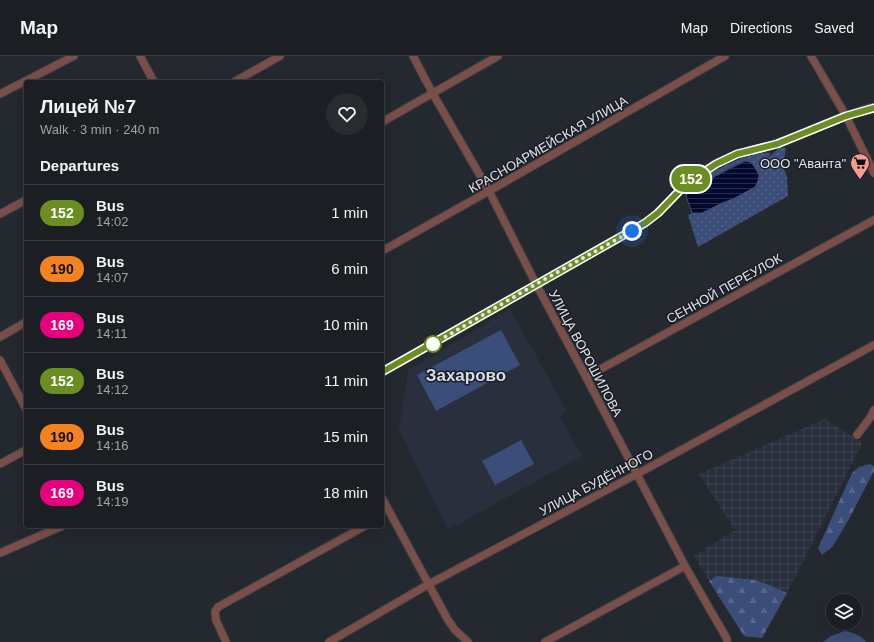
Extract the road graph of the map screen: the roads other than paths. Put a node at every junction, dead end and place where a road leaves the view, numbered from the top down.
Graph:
1 (74, 56) edge
2 (140, 56) edge
3 (280, 56) edge
4 (413, 56) edge
5 (498, 56) edge
6 (725, 56) edge
7 (812, 56) edge
8 (27, 80) edge
9 (153, 80) edge
10 (238, 80) edge
11 (24, 82) edge
12 (0, 94) edge
13 (433, 94) junction
14 (874, 108) edge
15 (846, 116) junction
16 (384, 121) edge
17 (874, 173) edge
18 (489, 191) junction
19 (24, 201) edge
20 (0, 214) edge
21 (874, 220) edge
22 (384, 250) edge
23 (536, 284) junction
24 (24, 323) edge
25 (0, 337) edge
26 (874, 345) edge
27 (0, 360) edge
28 (384, 371) edge
29 (586, 377) junction
30 (24, 405) edge
31 (874, 410) edge
32 (857, 435) dead end
33 (24, 451) edge
34 (0, 464) edge
35 (637, 474) junction
36 (384, 502) edge
37 (390, 512) junction
38 (384, 515) edge
39 (57, 528) edge
40 (361, 528) edge
41 (0, 553) edge
42 (686, 566) junction
43 (429, 584) junction
44 (727, 641) edge
45 (226, 642) edge
46 (329, 642) edge
47 (468, 642) edge
48 (545, 642) edge

1 - 8 street
2 - 9 street
3 - 10 street
4 - 13 street, УЛИЦА ВОРОШИЛОВА
5 - 13 street
6 - 18 street, КРАСНОАРМЕЙСКАЯ УЛИЦА
7 - 15 street
11 - 12 street
13 - 16 street
13 - 18 street, УЛИЦА ВОРОШИЛОВА
14 - 15 street
15 - 17 street
15 - 23 street
18 - 22 street, КРАСНОАРМЕЙСКАЯ УЛИЦА
18 - 23 street, УЛИЦА ВОРОШИЛОВА
19 - 20 street
21 - 29 street, СЕННОЙ ПЕРЕУЛОК
23 - 28 street
23 - 29 street, УЛИЦА ВОРОШИЛОВА
24 - 25 street
26 - 35 street, УЛИЦА БУДЁННОГО
27 - 30 street
29 - 35 street, УЛИЦА ВОРОШИЛОВА
31 - 32 street
33 - 34 street
35 - 42 street, УЛИЦА ВОРОШИЛОВА
35 - 43 street, УЛИЦА БУДЁННОГО
36 - 37 street
37 - 38 street
37 - 43 street
39 - 41 street
40 - 45 street
42 - 44 street, УЛИЦА ВОРОШИЛОВА
42 - 48 street
43 - 46 street, УЛИЦА БУДЁННОГО
43 - 47 street

